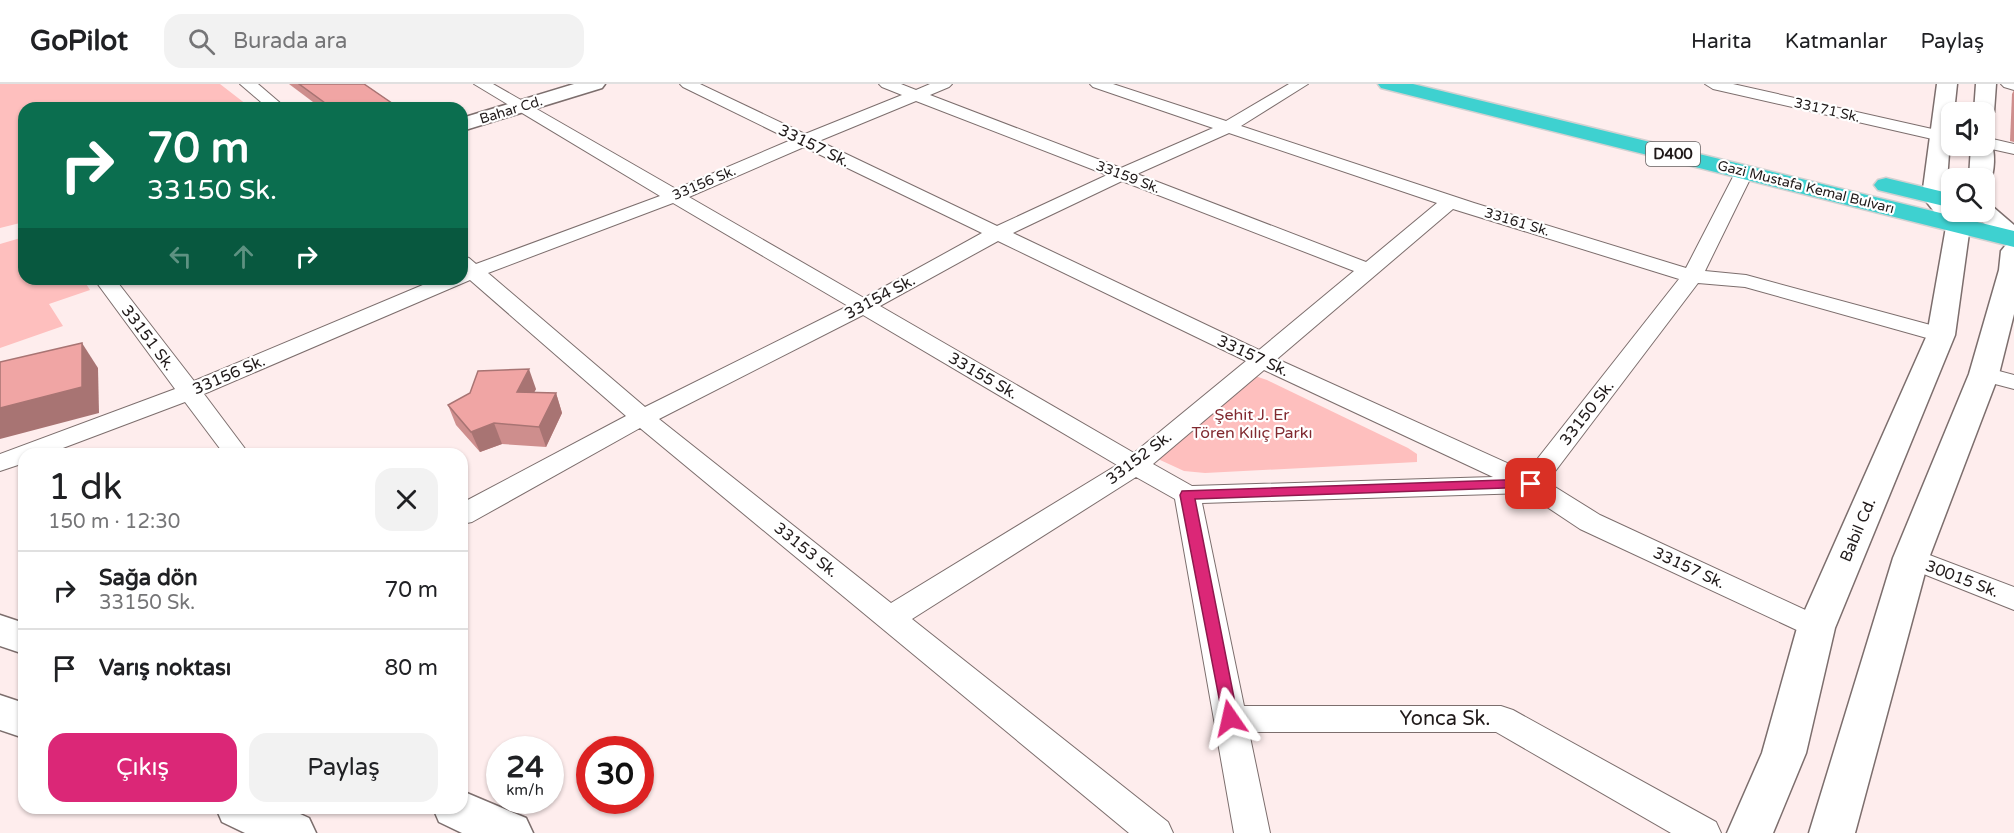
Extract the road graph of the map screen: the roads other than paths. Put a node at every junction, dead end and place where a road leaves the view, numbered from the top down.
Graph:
1 (248, 84) edge
2 (482, 84) edge
3 (572, 84) edge
4 (595, 84) edge
5 (688, 84) edge
6 (887, 84) edge
7 (944, 84) edge
8 (1098, 84) edge
9 (1300, 84) edge
10 (1388, 84) edge
11 (1461, 84) edge
12 (1713, 84) edge
13 (1947, 84) edge
14 (1986, 84) edge
15 (2009, 84) edge
16 (2014, 85) edge
17 (915, 95) junction
18 (270, 102) edge
19 (1945, 102) edge
20 (1985, 102) edge
21 (516, 105) junction
22 (468, 116) edge
23 (468, 123) edge
24 (1227, 128) junction
25 (1941, 136) edge
26 (803, 141) junction
27 (1995, 146) edge
28 (2014, 149) edge
29 (1783, 159) dead end
30 (1745, 171) junction
31 (1120, 174) junction
32 (1869, 180) dead end
33 (676, 196) junction
34 (1451, 201) junction
35 (1941, 202) edge
36 (1941, 205) edge
37 (1995, 213) edge
38 (2014, 216) edge
39 (1960, 222) edge
40 (1985, 222) edge
41 (997, 233) junction
42 (2014, 238) edge
43 (2014, 250) edge
44 (468, 270) edge
45 (1369, 270) junction
46 (468, 276) edge
47 (1692, 276) junction
48 (109, 285) edge
49 (433, 285) edge
50 (863, 306) junction
51 (1941, 335) junction
52 (1260, 360) junction
53 (1999, 377) edge
54 (189, 392) junction
55 (643, 417) junction
56 (40, 448) edge
57 (232, 448) edge
58 (18, 456) edge
59 (0, 463) edge
60 (1136, 465) junction
61 (1531, 484) junction
62 (1187, 495) junction
63 (468, 511) edge
64 (1911, 558) junction
65 (2014, 599) edge
66 (890, 618) junction
67 (1816, 628) junction
68 (0, 630) edge
69 (18, 637) edge
70 (0, 712) edge
71 (1230, 718) junction
72 (18, 719) edge
73 (251, 814) edge
74 (468, 814) edge
75 (293, 833) edge
76 (510, 833) edge
77 (1155, 833) edge
78 (1252, 833) edge
79 (1703, 833) edge
80 (1750, 833) edge
81 (1832, 833) edge

1 - 18 street
2 - 21 street, 33155 Sk.
3 - 21 street, Bahar Cd.
4 - 21 street, Bahar Cd.
5 - 26 street, 33157 Sk.
6 - 17 street, 33159 Sk.
7 - 17 street, 33156 Sk.
8 - 24 street, 33161 Sk.
9 - 24 street, 33154 Sk.
10 - 30 highway, Gazi Mustafa Kemal Bulvarı / D400
11 - 29 highway, Gazi Mustafa Kemal Bulvarı / D400
12 - 25 street, 33171 Sk.
13 - 19 street, Babil Cd.
14 - 20 street
15 - 16 street
17 - 26 street, 33156 Sk.
17 - 31 street, 33159 Sk.
21 - 22 street, Bahar Cd.
21 - 23 street, Bahar Cd.
21 - 33 street, 33155 Sk.
24 - 31 street, 33154 Sk.
24 - 34 street, 33161 Sk.
26 - 33 street, 33156 Sk.
26 - 41 street, 33157 Sk.
27 - 28 street
30 - 36 highway, Gazi Mustafa Kemal Bulvarı / D400
30 - 47 street, 33150 Sk.
31 - 41 street, 33154 Sk.
31 - 45 street, 33159 Sk.
32 - 35 highway, Gazi Mustafa Kemal Bulvarı / D400
33 - 44 street, 33156 Sk.
33 - 50 street, 33155 Sk.
34 - 45 street, 33152 Sk.
34 - 47 street, 33161 Sk.
37 - 38 highway, Gazi Mustafa Kemal Bulvarı / D400
39 - 51 street, Babil Cd.
40 - 42 highway, Gazi Mustafa Kemal Bulvarı / D400
41 - 50 street, 33154 Sk.
41 - 52 street, 33157 Sk.
43 - 53 street
45 - 52 street, 33152 Sk.
46 - 55 street, 33153 Sk.
47 - 51 street, 33161 Sk.
47 - 61 street, 33150 Sk.
48 - 54 street, 33151 Sk.
49 - 54 street, 33156 Sk.
50 - 55 street, 33154 Sk.
50 - 60 street, 33155 Sk.
51 - 67 street, Babil Cd.
52 - 60 street, 33152 Sk.
52 - 61 street, 33157 Sk.
53 - 64 street
54 - 56 street, 33156 Sk.
54 - 57 street, 33151 Sk.
55 - 63 street, 33154 Sk.
55 - 66 street, 33153 Sk.
58 - 59 street, 33156 Sk.
60 - 62 street, 33155 Sk.
60 - 66 street, 33152 Sk.
61 - 62 street
61 - 67 street, 33157 Sk.
62 - 71 street
64 - 65 street, 30015 Sk.
64 - 81 street
66 - 77 street, 33153 Sk.
67 - 80 street, Babil Cd.
68 - 69 street
70 - 72 street
71 - 78 street
71 - 79 street, Yonca Sk.
73 - 75 street
74 - 76 street

